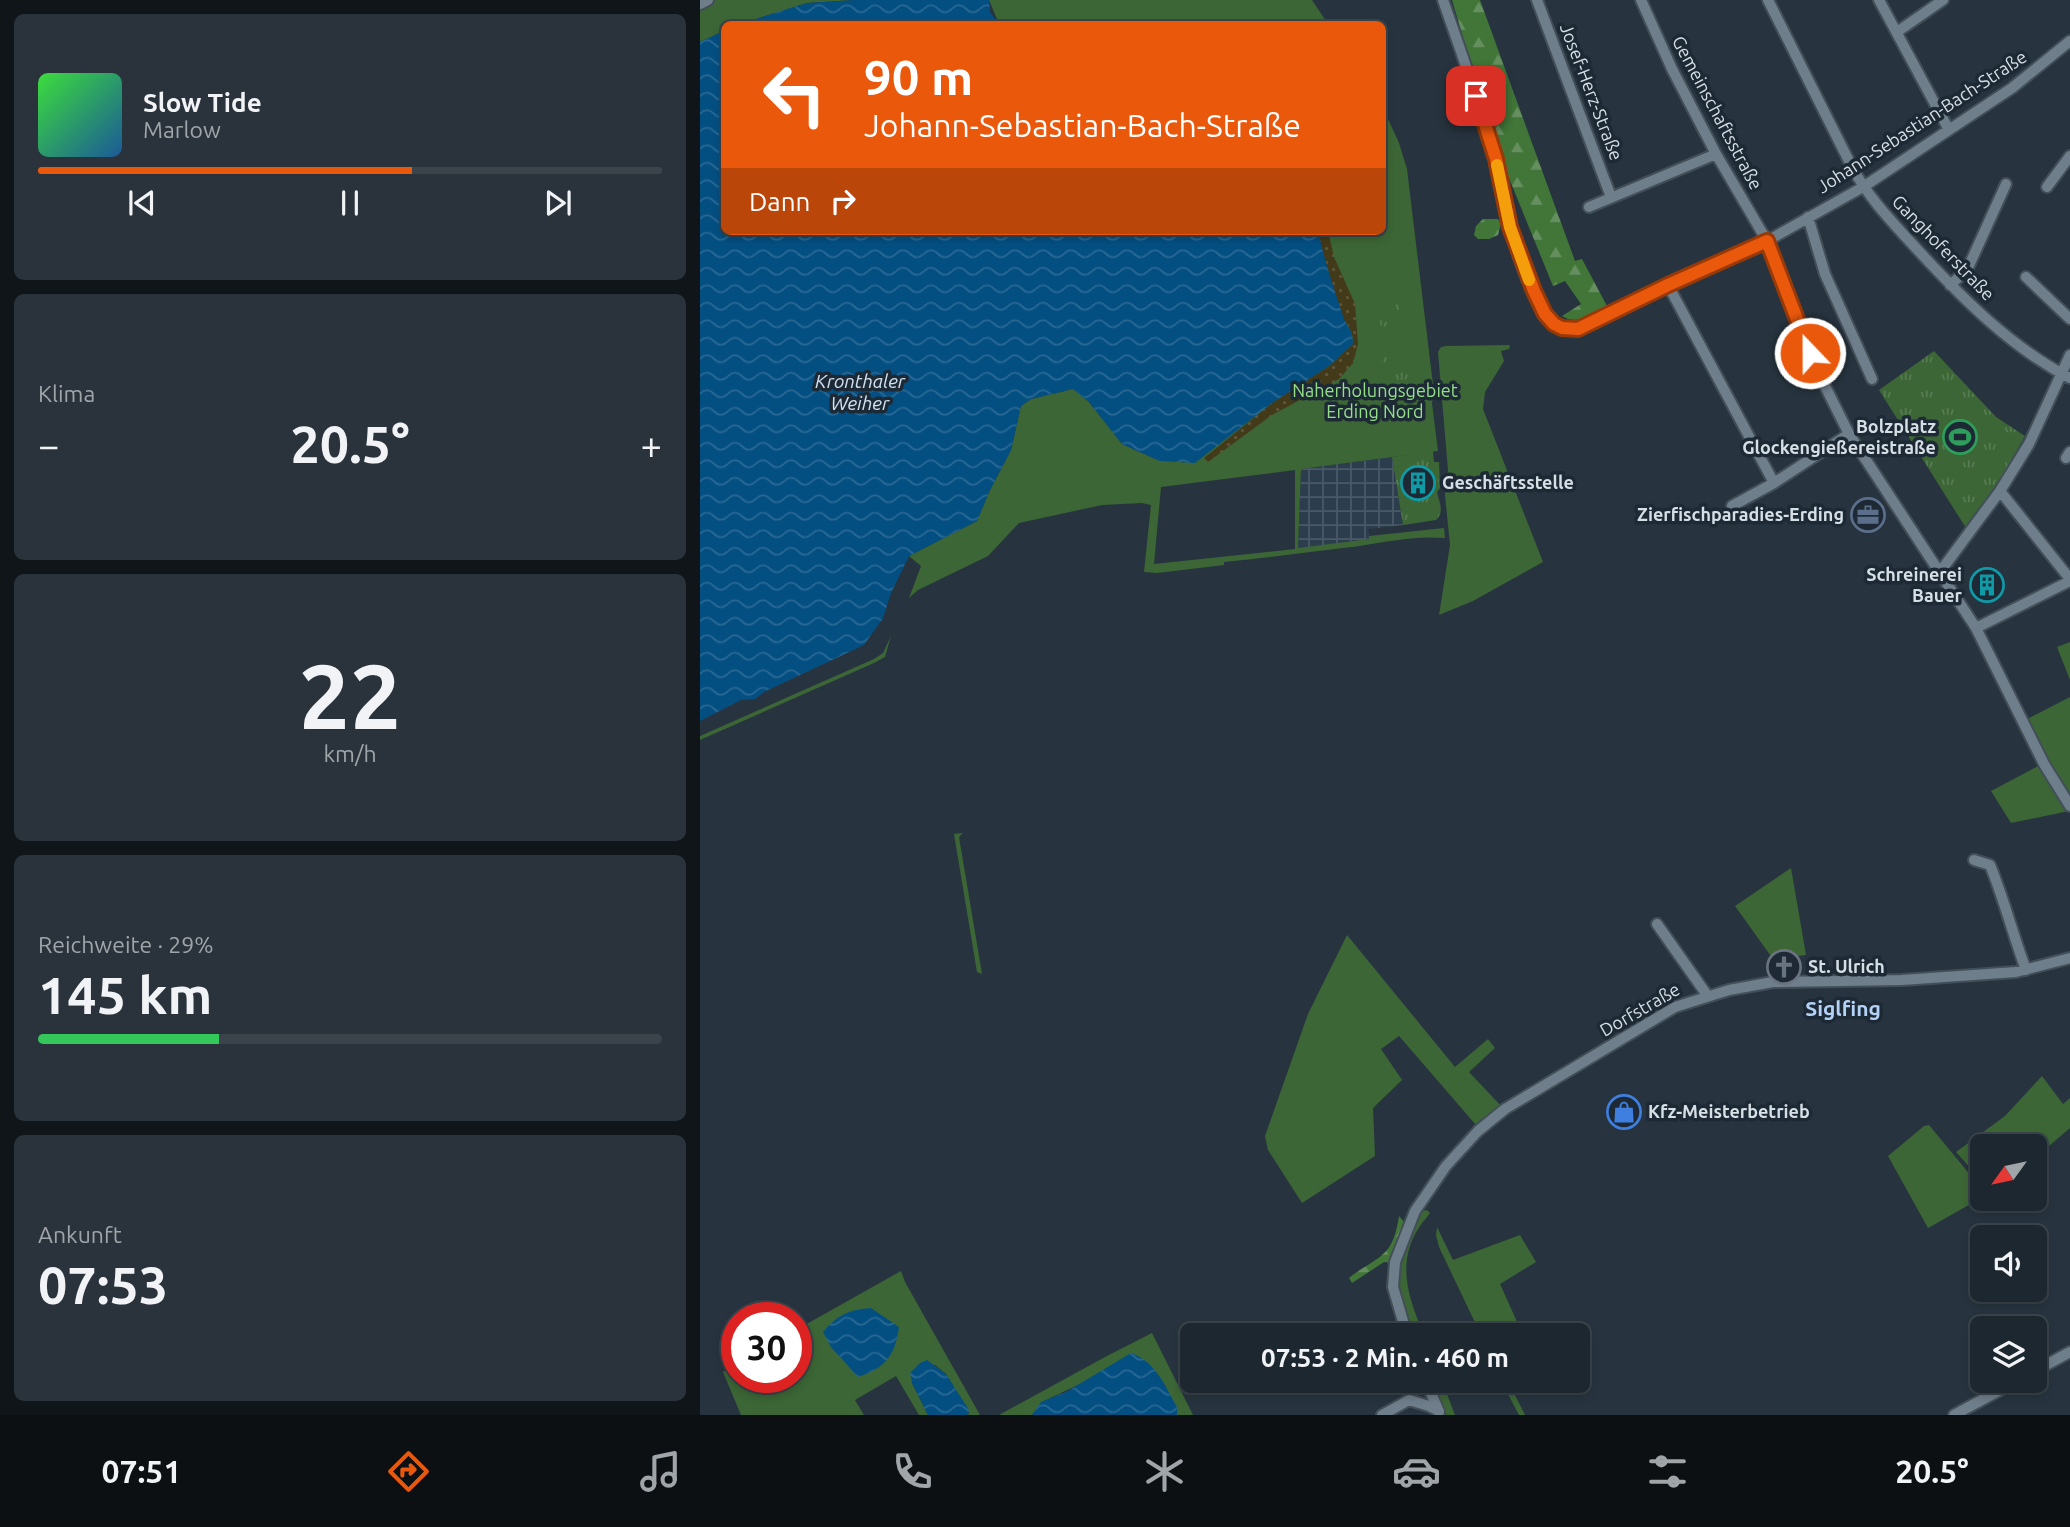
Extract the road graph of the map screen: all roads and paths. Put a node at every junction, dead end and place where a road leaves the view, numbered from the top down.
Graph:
1 (708, 0) edge
2 (1443, 0) edge
3 (1537, 0) edge
4 (1641, 0) edge
5 (1768, 0) edge
6 (1879, 0) edge
7 (1943, 0) edge
8 (700, 4) edge
9 (1897, 32) junction
10 (2068, 48) edge
11 (1949, 130) junction
12 (1716, 154) junction
13 (2070, 156) edge
14 (2006, 184) dead end
15 (1863, 187) junction
16 (2047, 187) dead end
17 (1611, 197) junction
18 (1588, 207) dead end
19 (1808, 218) junction
20 (1767, 241) junction
21 (2026, 277) dead end
22 (1668, 285) junction
23 (1950, 285) junction
24 (2070, 319) edge
25 (2070, 355) edge
26 (2066, 376) edge
27 (1872, 379) dead end
28 (1849, 434) junction
29 (1774, 483) junction
30 (2000, 491) junction
31 (1732, 506) dead end
32 (1940, 572) junction
33 (2070, 580) edge
34 (1976, 628) junction
35 (2070, 806) edge
36 (1974, 860) dead end
37 (1657, 924) dead end
38 (2070, 957) edge
39 (2026, 970) junction
40 (1707, 995) junction
41 (1404, 1323) edge
42 (2070, 1352) edge
43 (2047, 1364) edge
44 (1431, 1393) edge
45 (1995, 1393) edge
46 (1439, 1413) edge
47 (1382, 1415) edge
48 (1954, 1415) edge

1 - 8 street
2 - 22 street, Johann-Sebastian-Bach-Straße
3 - 17 street, Josef-Herz-Straße
4 - 12 street, Gemeinschaftsstraße
5 - 15 street, Ganghoferstraße
6 - 9 street
7 - 9 street
9 - 11 street
10 - 11 street, Johann-Sebastian-Bach-Straße
11 - 15 street, Johann-Sebastian-Bach-Straße
12 - 17 street
12 - 20 street, Gemeinschaftsstraße
13 - 16 street
14 - 23 street
15 - 19 street, Johann-Sebastian-Bach-Straße
15 - 23 street, Ganghoferstraße
17 - 18 street
19 - 20 street, Johann-Sebastian-Bach-Straße
19 - 27 street
20 - 22 street, Johann-Sebastian-Bach-Straße
20 - 28 street, Gemeinschaftsstraße
21 - 24 street
22 - 29 street
23 - 26 street, Ganghoferstraße
25 - 26 street
26 - 30 street
28 - 29 street
28 - 32 street, Gemeinschaftsstraße
29 - 31 street
30 - 32 street
30 - 33 street
32 - 34 street, Gemeinschaftsstraße
33 - 34 street
34 - 35 street, Gemeinschaftsstraße
36 - 39 street
37 - 40 street
38 - 39 street, Dorfstraße
39 - 40 street, Dorfstraße
40 - 41 street, Dorfstraße
42 - 43 street
44 - 46 street
45 - 48 street
46 - 47 street

